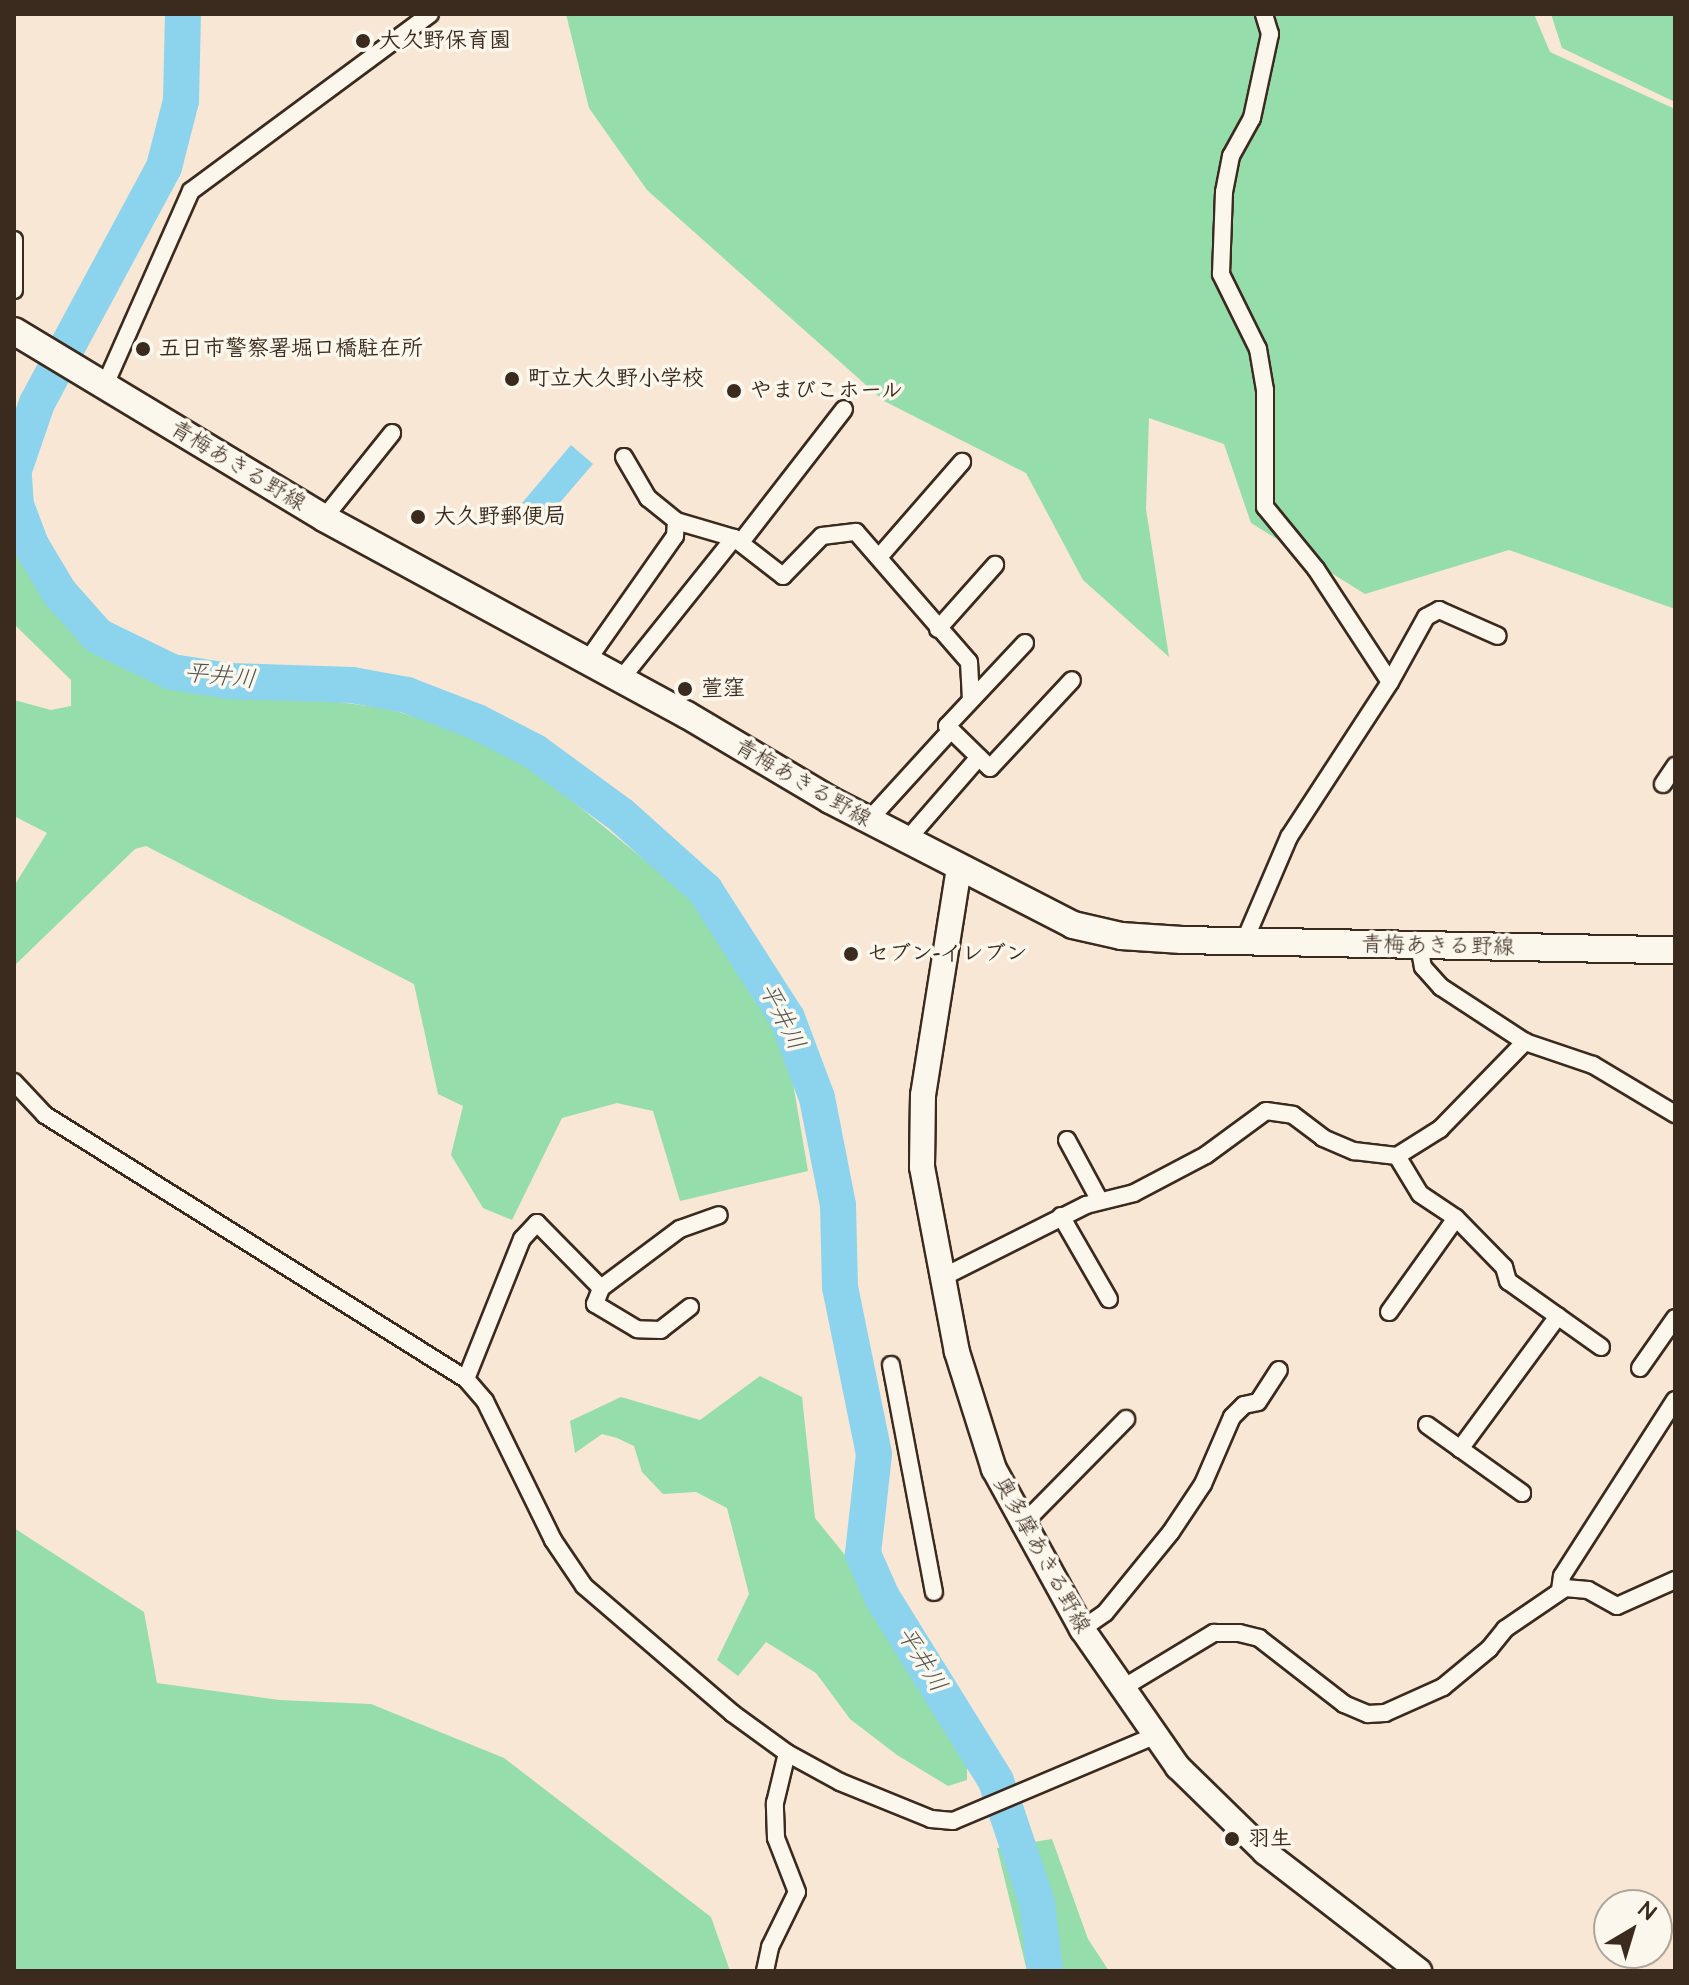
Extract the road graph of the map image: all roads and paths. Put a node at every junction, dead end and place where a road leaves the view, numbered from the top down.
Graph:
1 (430, 14) edge
2 (1264, 14) edge
3 (14, 240) edge
4 (14, 290) edge
5 (14, 331) edge
6 (100, 382) junction
7 (844, 409) dead end
8 (392, 433) dead end
9 (624, 457) dead end
10 (962, 462) dead end
11 (324, 518) junction
12 (676, 521) junction
13 (738, 540) junction
14 (880, 556) junction
15 (995, 565) dead end
16 (938, 629) junction
17 (1498, 636) dead end
18 (1025, 643) dead end
19 (587, 661) junction
20 (621, 679) junction
21 (1072, 680) dead end
22 (1390, 682) junction
23 (971, 699) junction
24 (951, 730) junction
25 (979, 757) junction
26 (1675, 766) edge
27 (1663, 784) dead end
28 (868, 821) junction
29 (906, 841) junction
30 (959, 868) junction
31 (1244, 942) junction
32 (1419, 945) junction
33 (1675, 950) edge
34 (1525, 1042) junction
35 (14, 1082) edge
36 (1675, 1114) edge
37 (1067, 1140) dead end
38 (1397, 1156) junction
39 (1100, 1201) junction
40 (719, 1215) dead end
41 (1061, 1216) junction
42 (1456, 1218) junction
43 (945, 1276) junction
44 (601, 1288) junction
45 (1109, 1299) dead end
46 (690, 1307) dead end
47 (1389, 1312) dead end
48 (1558, 1316) junction
49 (1675, 1318) edge
50 (1601, 1347) dead end
51 (891, 1365) dead end
52 (1640, 1368) dead end
53 (1279, 1370) dead end
54 (466, 1379) junction
55 (1675, 1400) edge
56 (1126, 1419) dead end
57 (1427, 1425) dead end
58 (1460, 1449) junction
59 (1522, 1493) dead end
60 (1021, 1526) junction
61 (1675, 1580) edge
62 (1560, 1590) junction
63 (934, 1592) dead end
64 (1082, 1629) junction
65 (1121, 1689) junction
66 (1154, 1736) junction
67 (787, 1753) junction
68 (765, 1971) edge
69 (1419, 1971) edge

1 - 6 street
2 - 22 street
3 - 4 street
5 - 6 main road, 青梅あきる野線
6 - 11 main road, 青梅あきる野線
7 - 13 street
8 - 11 street
9 - 12 street
10 - 14 street
11 - 19 main road, 青梅あきる野線
12 - 13 street
12 - 19 street
13 - 14 street
13 - 20 street
14 - 16 street
15 - 16 street
16 - 23 street
17 - 22 street
18 - 23 street
19 - 20 main road, 青梅あきる野線
20 - 28 main road, 青梅あきる野線
21 - 25 street
22 - 31 street
23 - 24 street
24 - 25 street
24 - 28 street
25 - 29 street
26 - 27 street
28 - 29 main road, 青梅あきる野線
29 - 30 main road, 青梅あきる野線
30 - 31 main road, 青梅あきる野線
30 - 43 main road, 奥多摩あきる野線
31 - 32 main road, 青梅あきる野線
32 - 33 main road, 青梅あきる野線
32 - 34 street
34 - 36 street
34 - 38 street
35 - 54 street
37 - 39 street
38 - 39 street
38 - 42 street
39 - 41 street
40 - 44 street
41 - 43 street
41 - 45 street
42 - 47 street
42 - 48 street
43 - 60 main road, 奥多摩あきる野線
44 - 46 street
44 - 54 street
48 - 50 street
48 - 58 street
49 - 52 street
51 - 63 street
53 - 64 street
54 - 67 street
55 - 62 street
56 - 60 street
57 - 58 street
58 - 59 street
60 - 64 main road, 奥多摩あきる野線
61 - 62 street
62 - 65 street
64 - 65 main road, 奥多摩あきる野線
65 - 66 main road, 奥多摩あきる野線
66 - 67 street
66 - 69 main road, 奥多摩あきる野線
67 - 68 street

